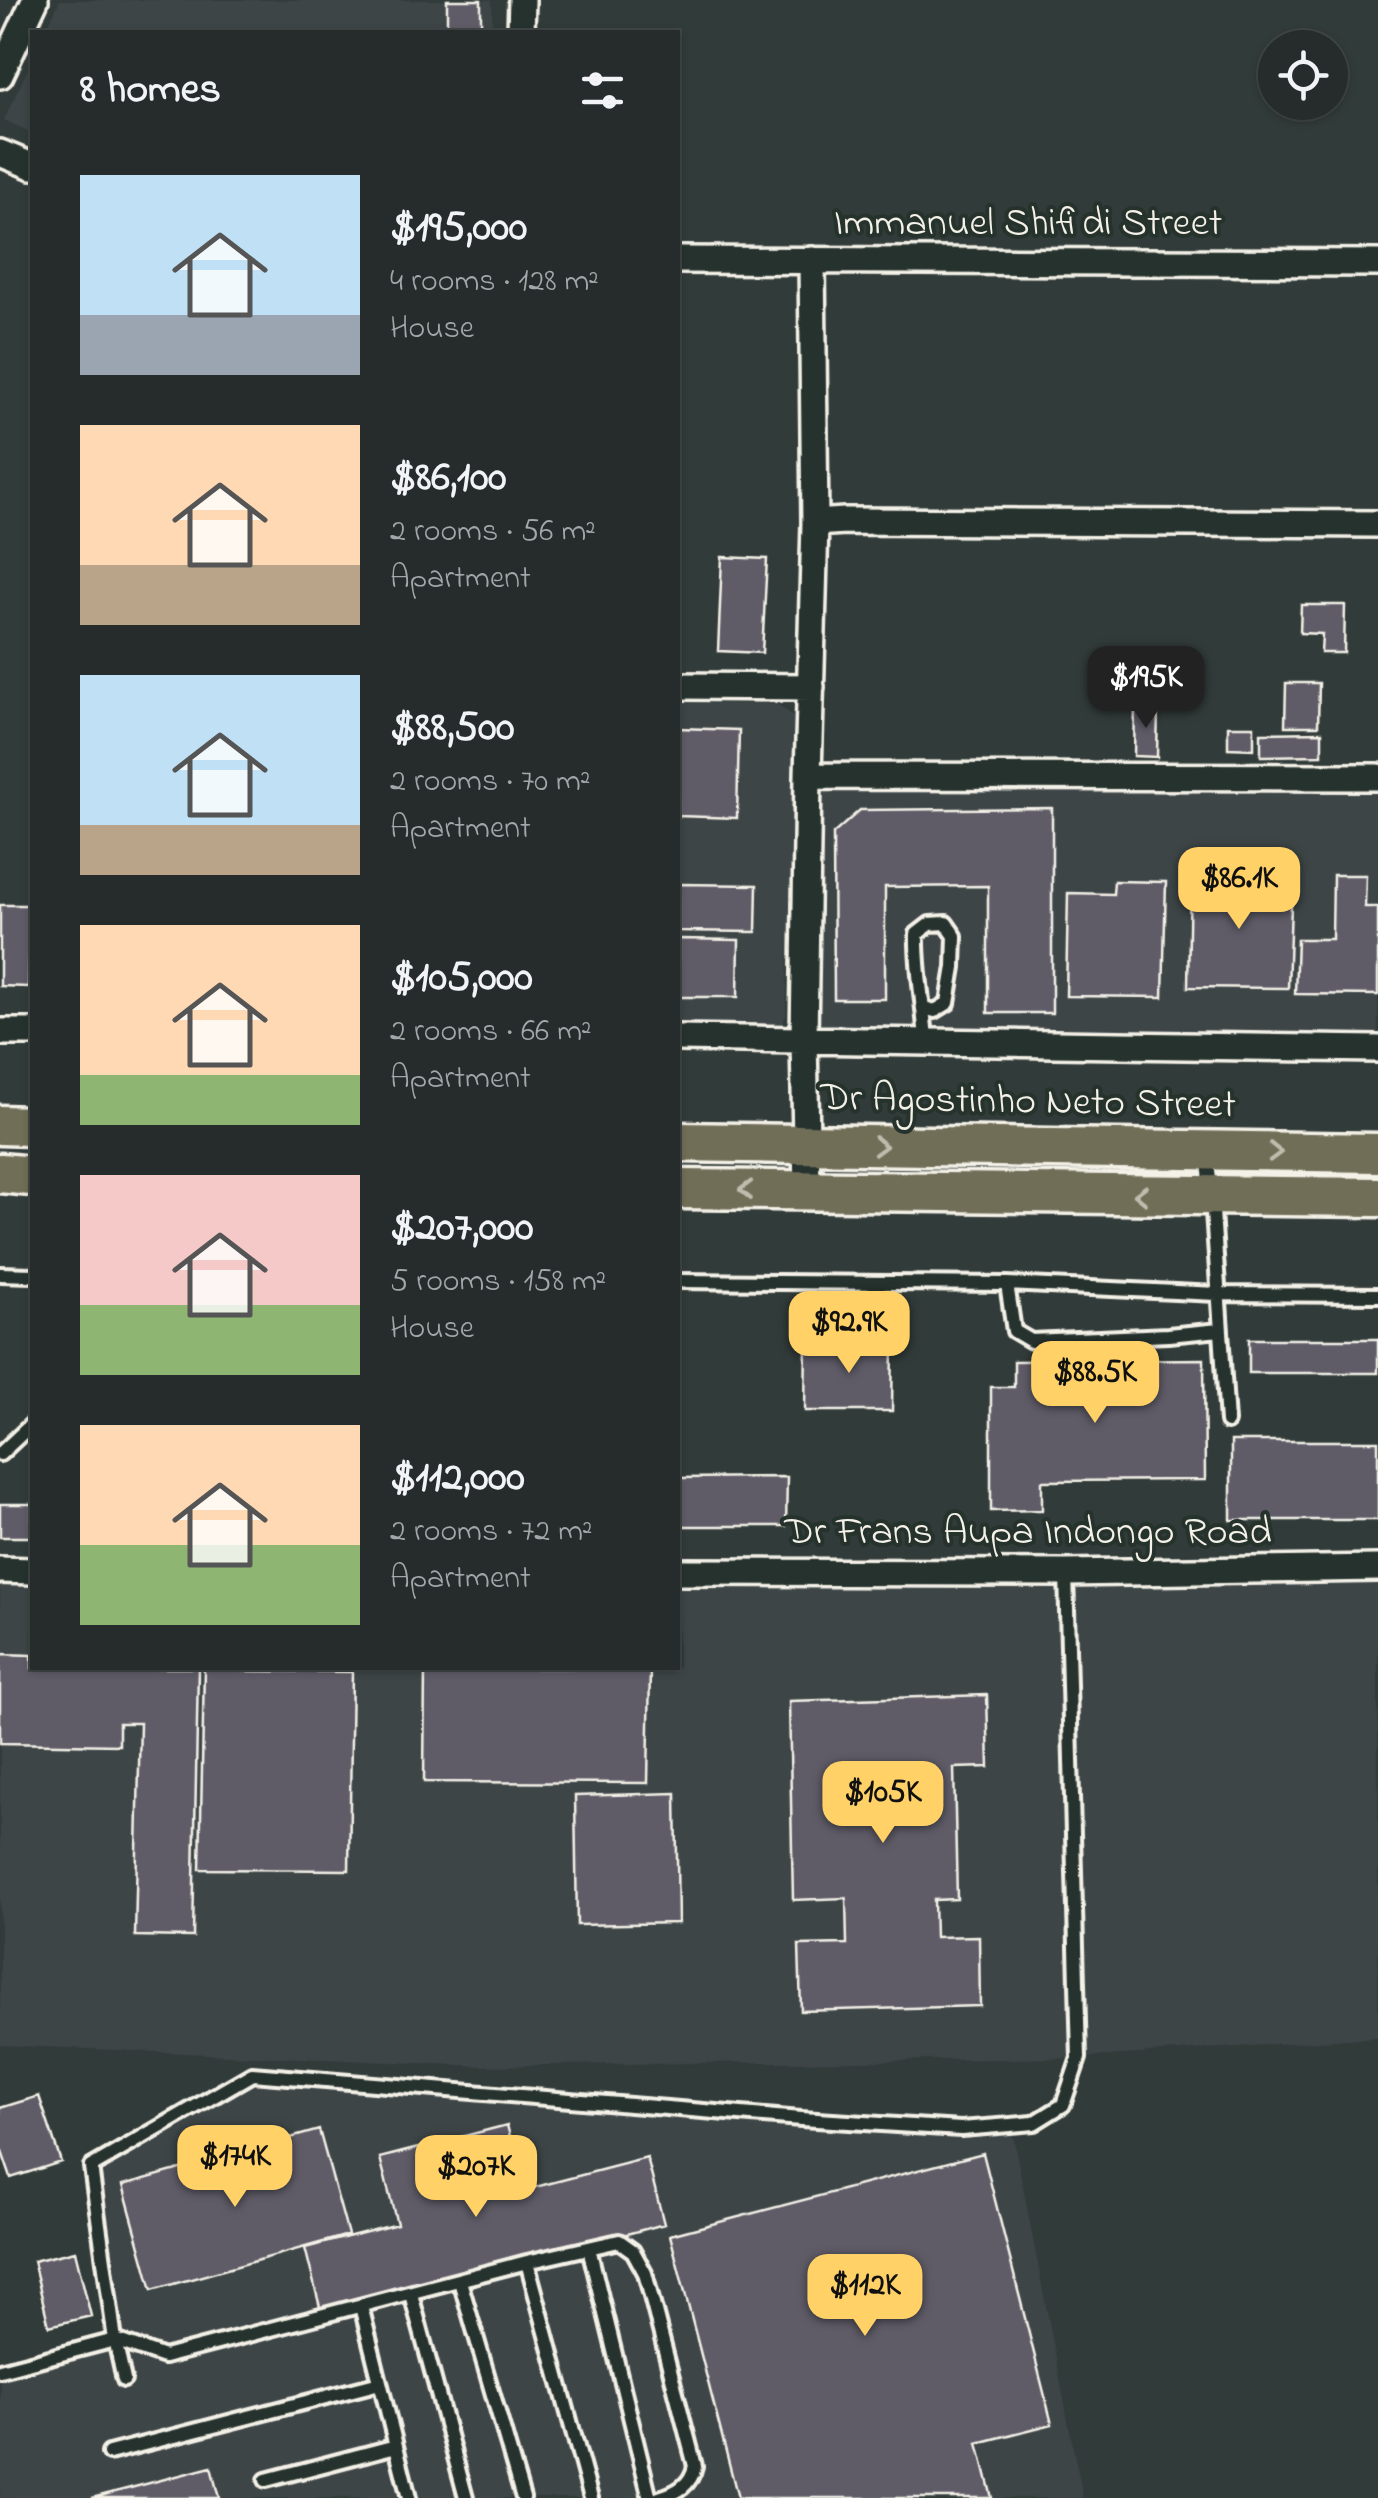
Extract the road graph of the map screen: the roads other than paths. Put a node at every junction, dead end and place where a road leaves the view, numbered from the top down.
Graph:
1 (35, 0) edge
2 (522, 0) edge
3 (521, 30) edge
4 (0, 75) edge
5 (0, 153) edge
6 (30, 165) edge
7 (680, 260) edge
8 (812, 260) junction
9 (1378, 263) edge
10 (815, 523) junction
11 (1378, 524) edge
12 (680, 686) edge
13 (811, 687) junction
14 (808, 776) junction
15 (1378, 777) edge
16 (924, 1008) junction
17 (0, 1032) edge
18 (30, 1032) edge
19 (680, 1038) edge
20 (804, 1038) junction
21 (926, 1041) junction
22 (1378, 1049) edge
23 (0, 1125) edge
24 (30, 1126) edge
25 (680, 1142) edge
26 (806, 1146) junction
27 (1206, 1151) junction
28 (1378, 1153) edge
29 (0, 1173) edge
30 (30, 1176) edge
31 (680, 1190) edge
32 (807, 1191) junction
33 (1212, 1196) junction
34 (1378, 1197) edge
35 (0, 1274) edge
36 (30, 1274) edge
37 (680, 1281) edge
38 (1008, 1284) junction
39 (1217, 1294) junction
40 (1378, 1294) edge
41 (1220, 1330) junction
42 (1227, 1422) dead end
43 (30, 1426) edge
44 (0, 1454) edge
45 (1378, 1568) edge
46 (0, 1570) edge
47 (30, 1570) edge
48 (680, 1572) edge
49 (1066, 1574) junction
50 (589, 2248) junction
51 (527, 2262) junction
52 (460, 2281) junction
53 (411, 2294) junction
54 (360, 2306) junction
55 (115, 2340) junction
56 (0, 2370) edge
57 (124, 2380) dead end
58 (380, 2384) junction
59 (396, 2446) junction
60 (109, 2452) dead end
61 (266, 2480) dead end
62 (409, 2498) edge
63 (466, 2498) edge
64 (524, 2498) edge
65 (591, 2498) edge
66 (650, 2498) edge
67 (659, 2498) edge

1 - 4 street
2 - 3 street
5 - 6 street
7 - 8 street, Immanuel Shifidi Street
8 - 9 street, Immanuel Shifidi Street
8 - 10 street
10 - 11 street
10 - 13 street
12 - 13 street
13 - 14 street
14 - 15 street
14 - 20 street
16 - 16 lane
16 - 21 lane
17 - 18 street
19 - 20 street
20 - 21 street
20 - 26 street
21 - 22 street
23 - 24 main road
25 - 26 main road, Dr Agostinho Neto Street
26 -> 27 main road, Dr Agostinho Neto Street
26 - 32 street
27 -> 28 main road, Dr Agostinho Neto Street
27 - 33 lane
29 - 30 main road
32 -> 31 main road
33 -> 32 main road
33 - 34 main road
33 - 39 lane
35 - 36 lane
37 - 38 lane
38 - 39 lane
38 - 41 lane
39 - 40 lane
39 - 41 lane
41 - 42 lane
43 - 44 lane
45 - 49 street, Dr Frans Aupa Indongo Road
46 - 47 street
48 - 49 street, Dr Frans Aupa Indongo Road
49 - 55 lane
50 - 51 lane
50 - 66 lane
50 - 67 lane
51 - 52 lane
51 - 65 lane
52 - 53 lane
52 - 64 lane
53 - 54 lane
53 - 63 lane
54 - 55 lane
54 - 58 lane
55 - 56 lane
55 - 57 lane
58 - 59 lane
58 - 60 lane
59 - 61 lane
59 - 62 lane

